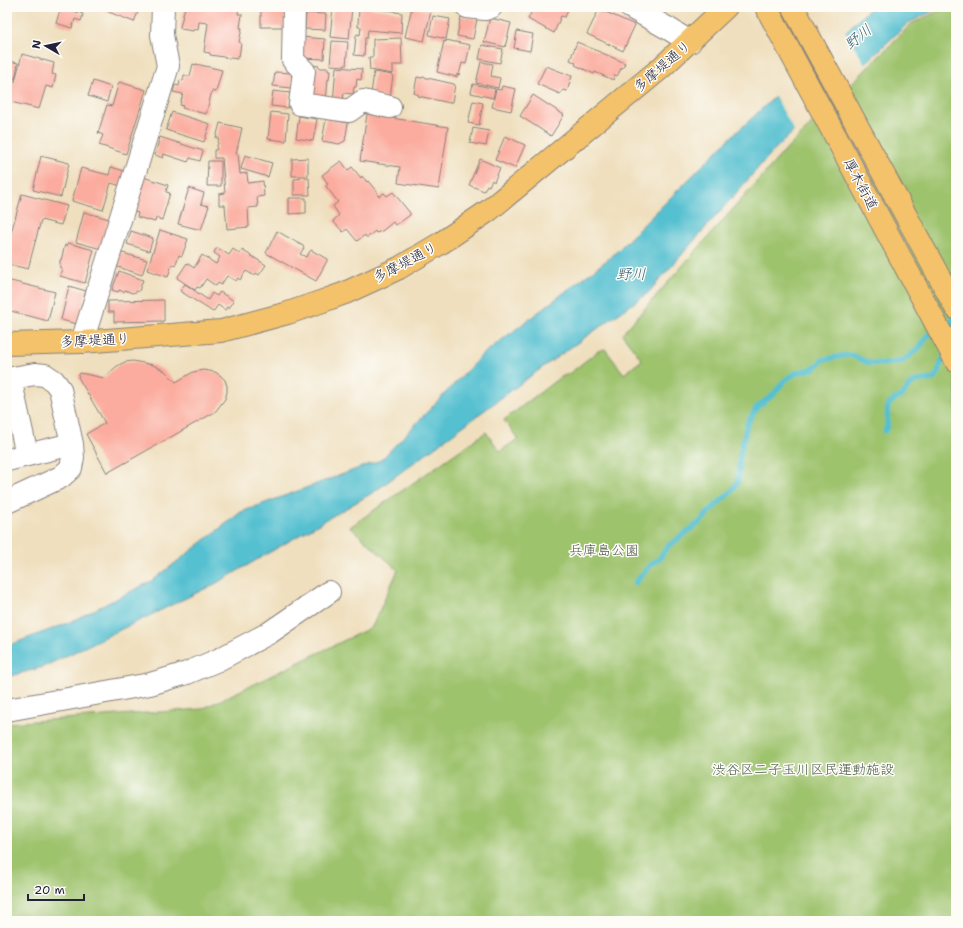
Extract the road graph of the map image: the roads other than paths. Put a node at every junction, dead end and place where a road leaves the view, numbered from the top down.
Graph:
1 (163, 7) edge
2 (294, 7) edge
3 (467, 7) edge
4 (490, 7) edge
5 (630, 7) edge
6 (726, 7) edge
7 (766, 7) edge
8 (793, 7) edge
9 (690, 42) junction
10 (390, 107) dead end
11 (956, 308) edge
12 (82, 342) junction
13 (7, 344) edge
14 (956, 361) edge
15 (13, 377) edge
16 (72, 444) junction
17 (25, 456) edge
18 (8, 499) edge
19 (329, 592) dead end
20 (7, 710) edge

1 - 12 street
2 - 10 street
3 - 4 street
5 - 9 street
6 - 9 main road, 多摩堤通り
7 - 14 main road, 厚木街道
8 - 11 main road, 厚木街道
9 - 12 main road, 多摩堤通り
12 - 13 main road, 多摩堤通り
15 - 16 street
15 - 17 street
16 - 17 street
16 - 18 street
19 - 20 street

